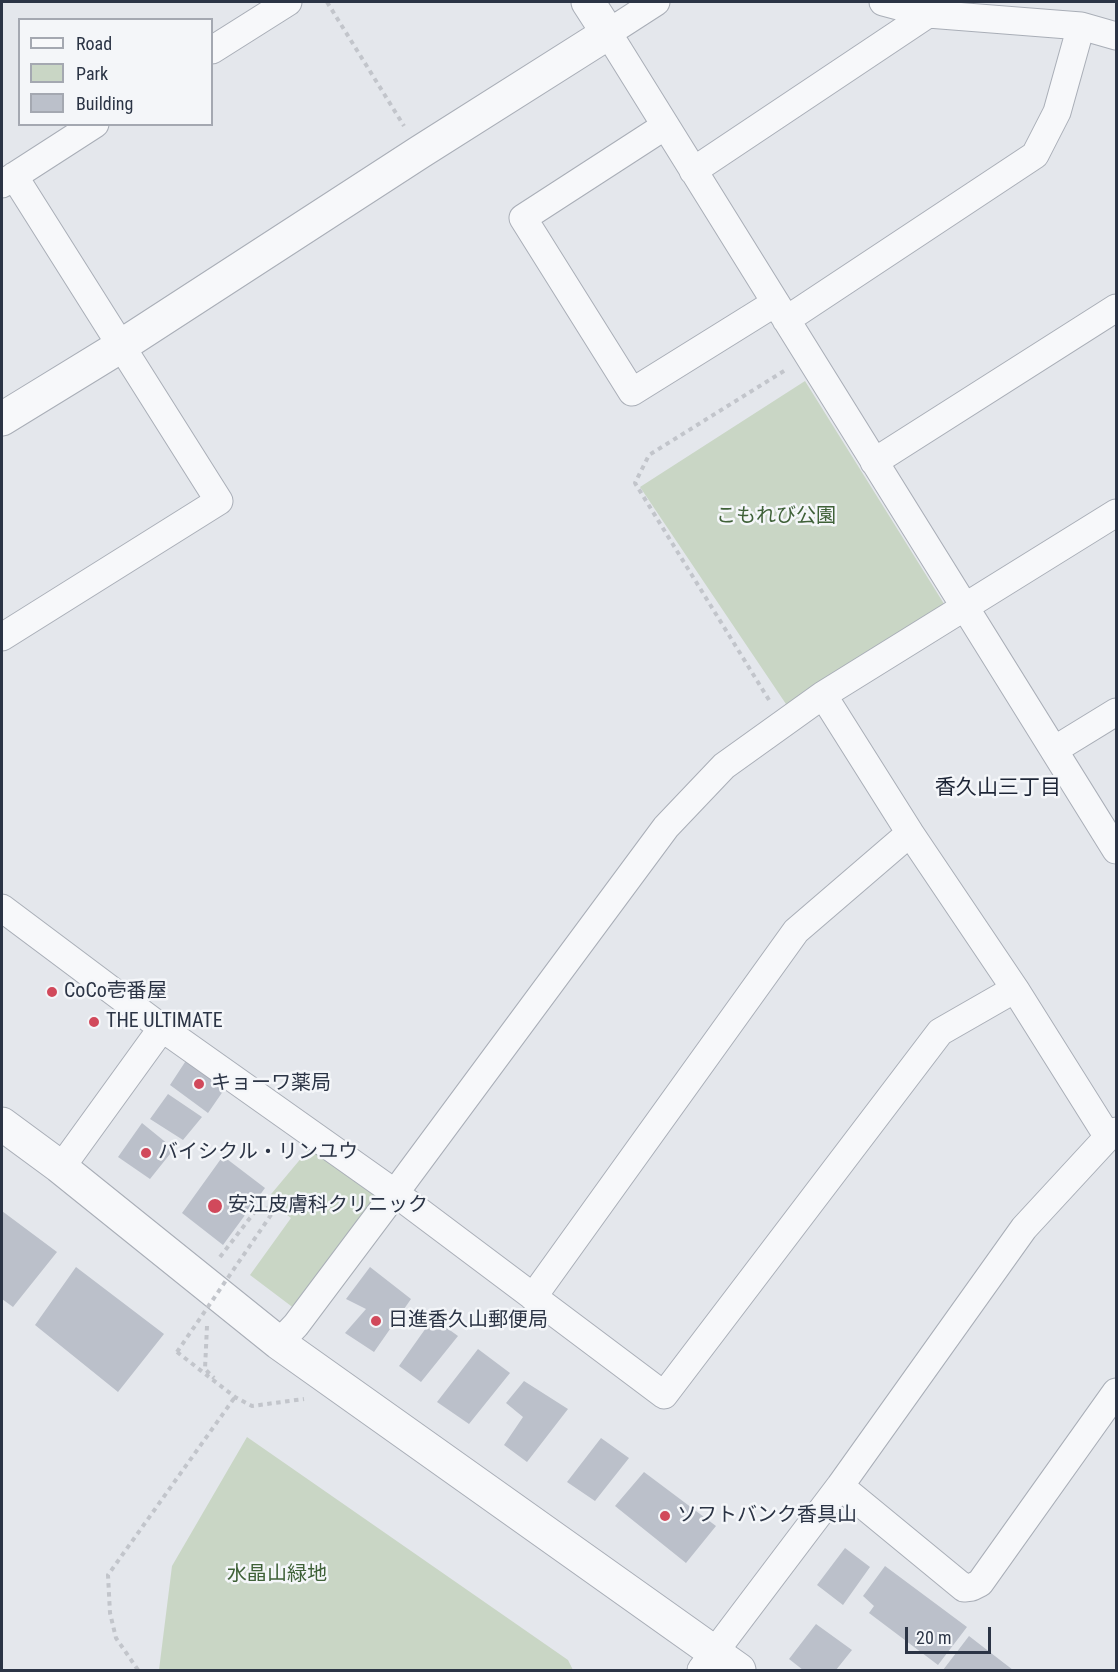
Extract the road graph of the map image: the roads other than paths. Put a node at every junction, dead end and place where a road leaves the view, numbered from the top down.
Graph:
1 (288, 2) edge
2 (588, 2) edge
3 (657, 2) edge
4 (883, 2) edge
5 (928, 14) junction
6 (1081, 26) junction
7 (608, 33) junction
8 (1116, 36) edge
9 (213, 49) edge
10 (92, 126) edge
11 (665, 126) junction
12 (693, 171) junction
13 (8, 180) edge
14 (1116, 308) edge
15 (780, 312) junction
16 (121, 346) junction
17 (2, 419) edge
18 (874, 462) junction
19 (1116, 513) edge
20 (965, 608) junction
21 (2, 637) edge
22 (823, 695) junction
23 (1116, 712) edge
24 (1054, 750) junction
25 (910, 833) junction
26 (1116, 850) edge
27 (2, 908) edge
28 (1015, 989) junction
29 (162, 1028) junction
30 (2, 1124) edge
31 (1112, 1134) edge
32 (59, 1166) junction
33 (395, 1193) junction
34 (533, 1297) junction
35 (279, 1343) junction
36 (1116, 1392) edge
37 (840, 1486) junction
38 (718, 1664) edge

1 - 9 street
2 - 7 street
3 - 7 street
4 - 5 street
5 - 6 street
5 - 12 street
6 - 8 street
6 - 15 street
7 - 11 street
7 - 16 street
10 - 13 street
11 - 12 street
11 - 15 street
12 - 15 street
13 - 16 street
14 - 18 street
15 - 18 street
16 - 17 street
16 - 21 street
18 - 20 street
19 - 20 street
20 - 22 street
20 - 24 street
22 - 25 street
22 - 33 street
23 - 24 street
24 - 26 street
25 - 28 street
25 - 34 street
27 - 29 street
28 - 31 street
28 - 34 street
29 - 32 street
29 - 33 street
30 - 32 street
31 - 37 street
32 - 35 street
33 - 34 street
33 - 35 street
35 - 38 street
36 - 37 street
37 - 38 street

